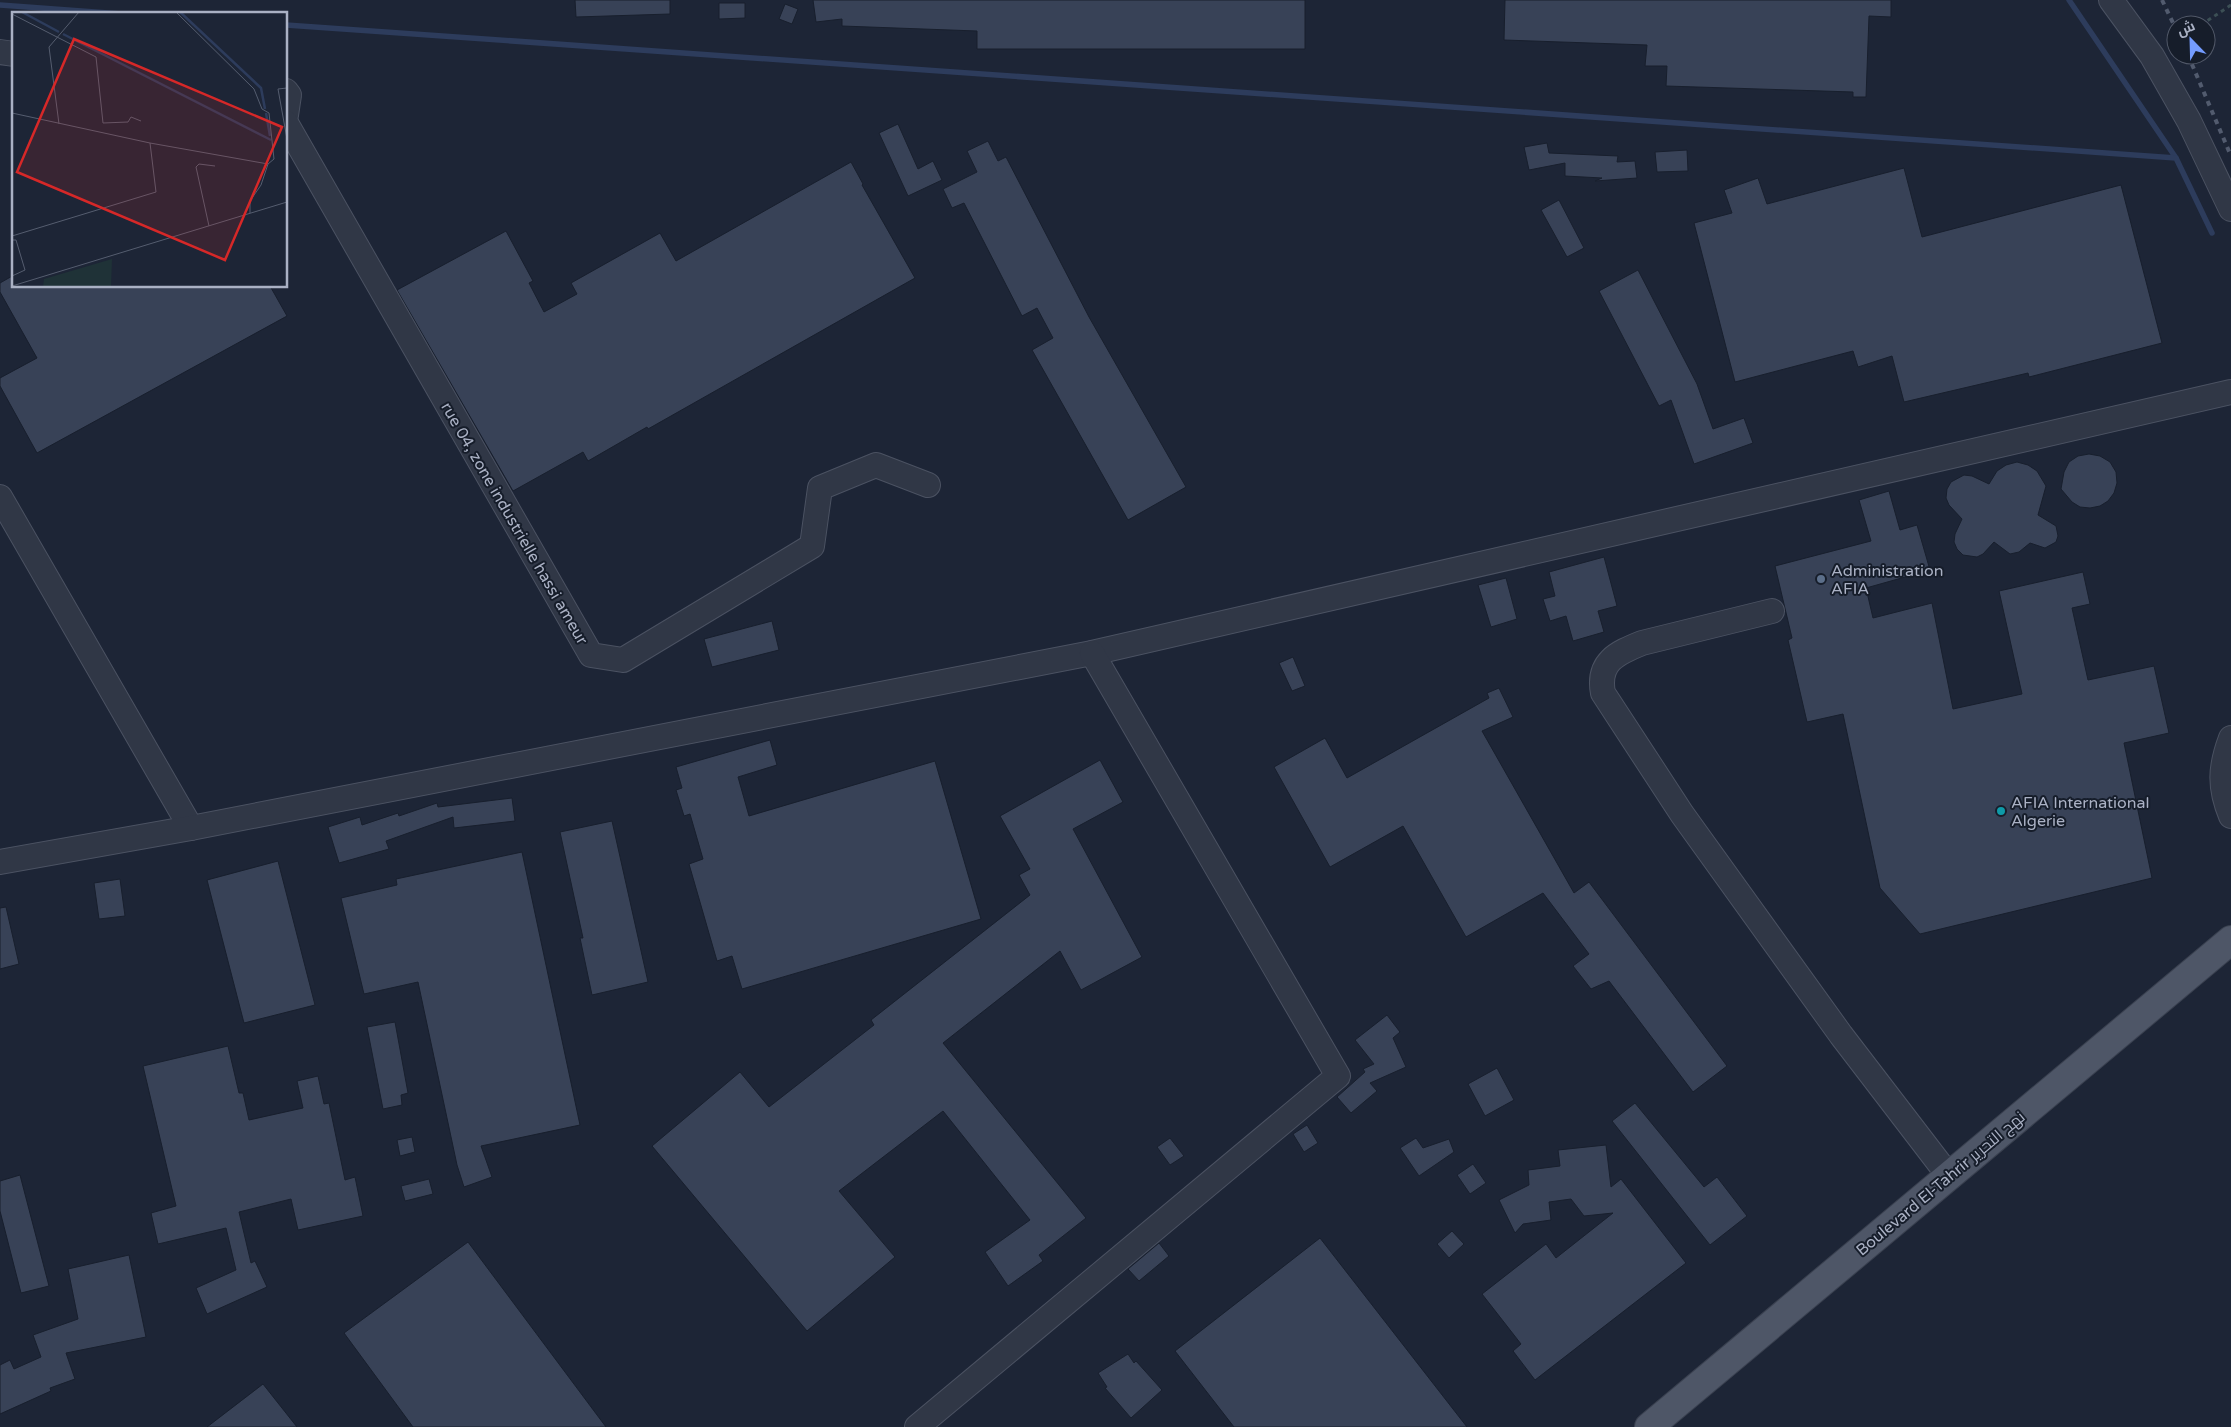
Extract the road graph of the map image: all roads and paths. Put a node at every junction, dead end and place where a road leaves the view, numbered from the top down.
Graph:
1 (2111, 0) edge
2 (2231, 5) edge
3 (2216, 15) edge
4 (288, 126) edge
5 (2231, 209) edge
6 (2231, 392) edge
7 (928, 485) dead end
8 (0, 497) edge
9 (1772, 611) dead end
10 (1092, 653) junction
11 (2231, 738) edge
12 (2231, 816) edge
13 (191, 828) junction
14 (0, 862) edge
15 (2231, 940) edge
16 (1949, 1176) junction
17 (917, 1427) edge
18 (1649, 1427) edge

1 - 5 street
2 - 3 path
4 - 7 street, rue 04, zone industrielle hassi ameur
6 - 10 street
8 - 13 street
9 - 16 street
10 - 13 street
10 - 17 street
11 - 12 street
13 - 14 street
15 - 16 main road, Boulevard El-Tahrir نهج التحرير
16 - 18 main road, Boulevard El-Tahrir نهج التحرير

